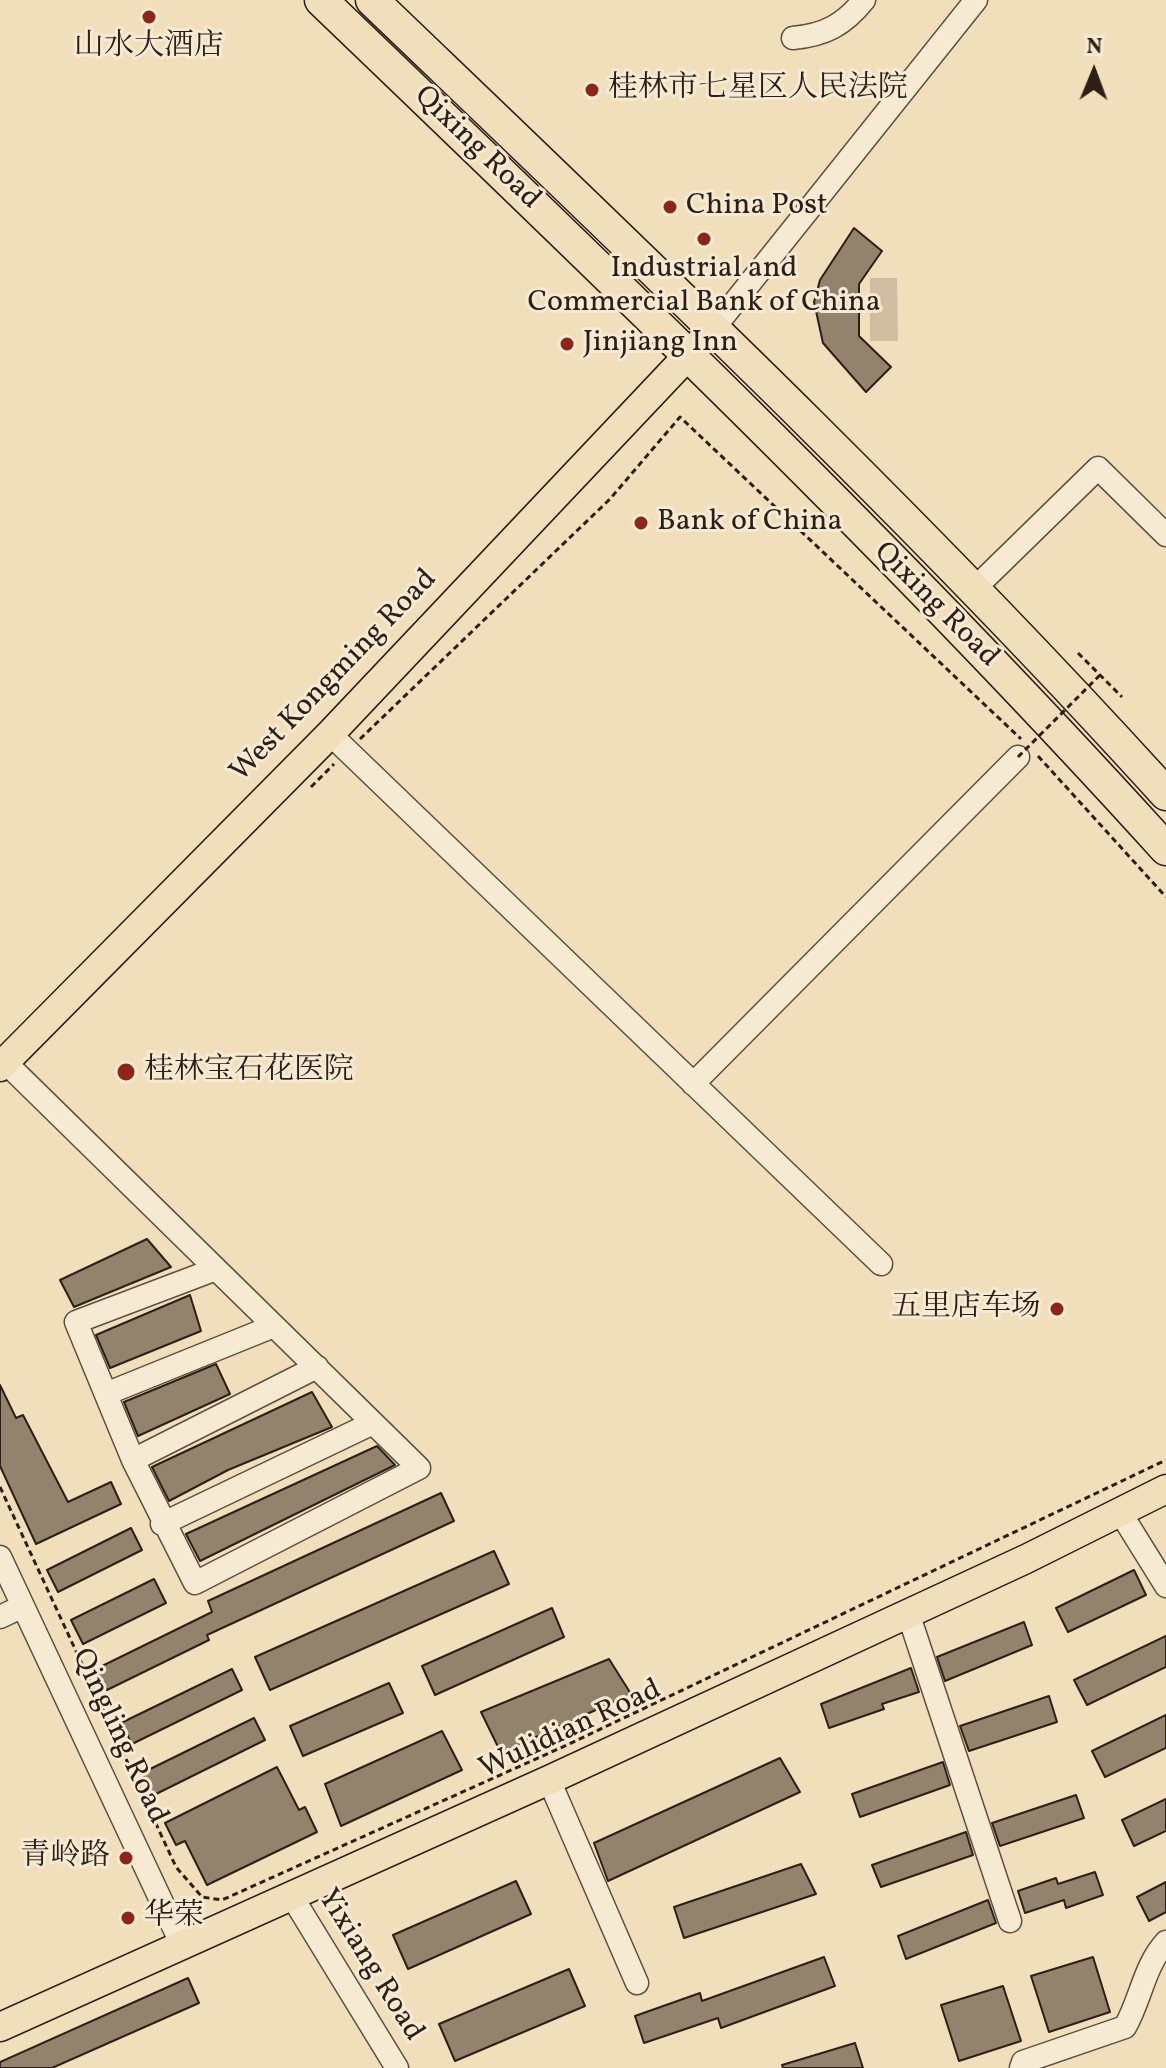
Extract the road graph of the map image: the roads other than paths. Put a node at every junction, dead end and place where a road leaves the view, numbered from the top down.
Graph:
1 (321, 0) edge
2 (372, 0) edge
3 (864, 0) edge
4 (976, 0) edge
5 (793, 38) dead end
6 (714, 328) junction
7 (689, 356) junction
8 (1166, 535) edge
9 (972, 591) junction
10 (339, 742) junction
11 (1021, 746) road end
12 (1166, 794) edge
13 (1166, 849) edge
14 (3, 1065) edge
15 (693, 1084) junction
16 (881, 1264) dead end
17 (216, 1269) junction
18 (274, 1326) junction
19 (317, 1367) junction
20 (108, 1393) junction
21 (373, 1423) junction
22 (133, 1460) junction
23 (1166, 1489) edge
24 (1120, 1512) junction
25 (162, 1524) junction
26 (0, 1557) edge
27 (1166, 1586) edge
28 (23, 1606) junction
29 (908, 1613) junction
30 (0, 1617) edge
31 (549, 1780) junction
32 (291, 1895) junction
33 (1010, 1921) dead end
34 (1166, 1942) edge
35 (181, 1943) junction
36 (637, 1983) dead end
37 (0, 2027) edge
38 (397, 2068) edge
39 (1021, 2068) edge

1 - 7 highway, Qixing Road
2 - 6 highway, Qixing Road
3 - 5 street
4 - 6 street
6 - 7 main road, West Kongming Road
6 - 9 highway, Qixing Road
7 - 10 main road, West Kongming Road
7 - 13 highway, Qixing Road
8 - 9 street
9 - 12 highway, Qixing Road
10 - 14 main road, West Kongming Road
10 - 15 street
11 - 15 street
14 - 17 street
15 - 16 street
17 - 18 street
17 - 20 street
18 - 19 street
18 - 20 street
19 - 21 street
19 - 22 street
20 - 22 street
21 - 25 street
21 - 25 street
22 - 25 street
23 - 24 main road, Wulidian Road
24 - 27 street
24 - 29 main road, Wulidian Road
26 - 28 street, Qingling Road
28 - 30 street
28 - 35 street, Qingling Road
29 - 31 main road, Wulidian Road
29 - 33 street
31 - 32 main road, Wulidian Road
31 - 36 street
32 - 35 main road, Wulidian Road
32 - 38 street, Yixiang Road
34 - 39 street
35 - 37 main road, Wulidian Road

